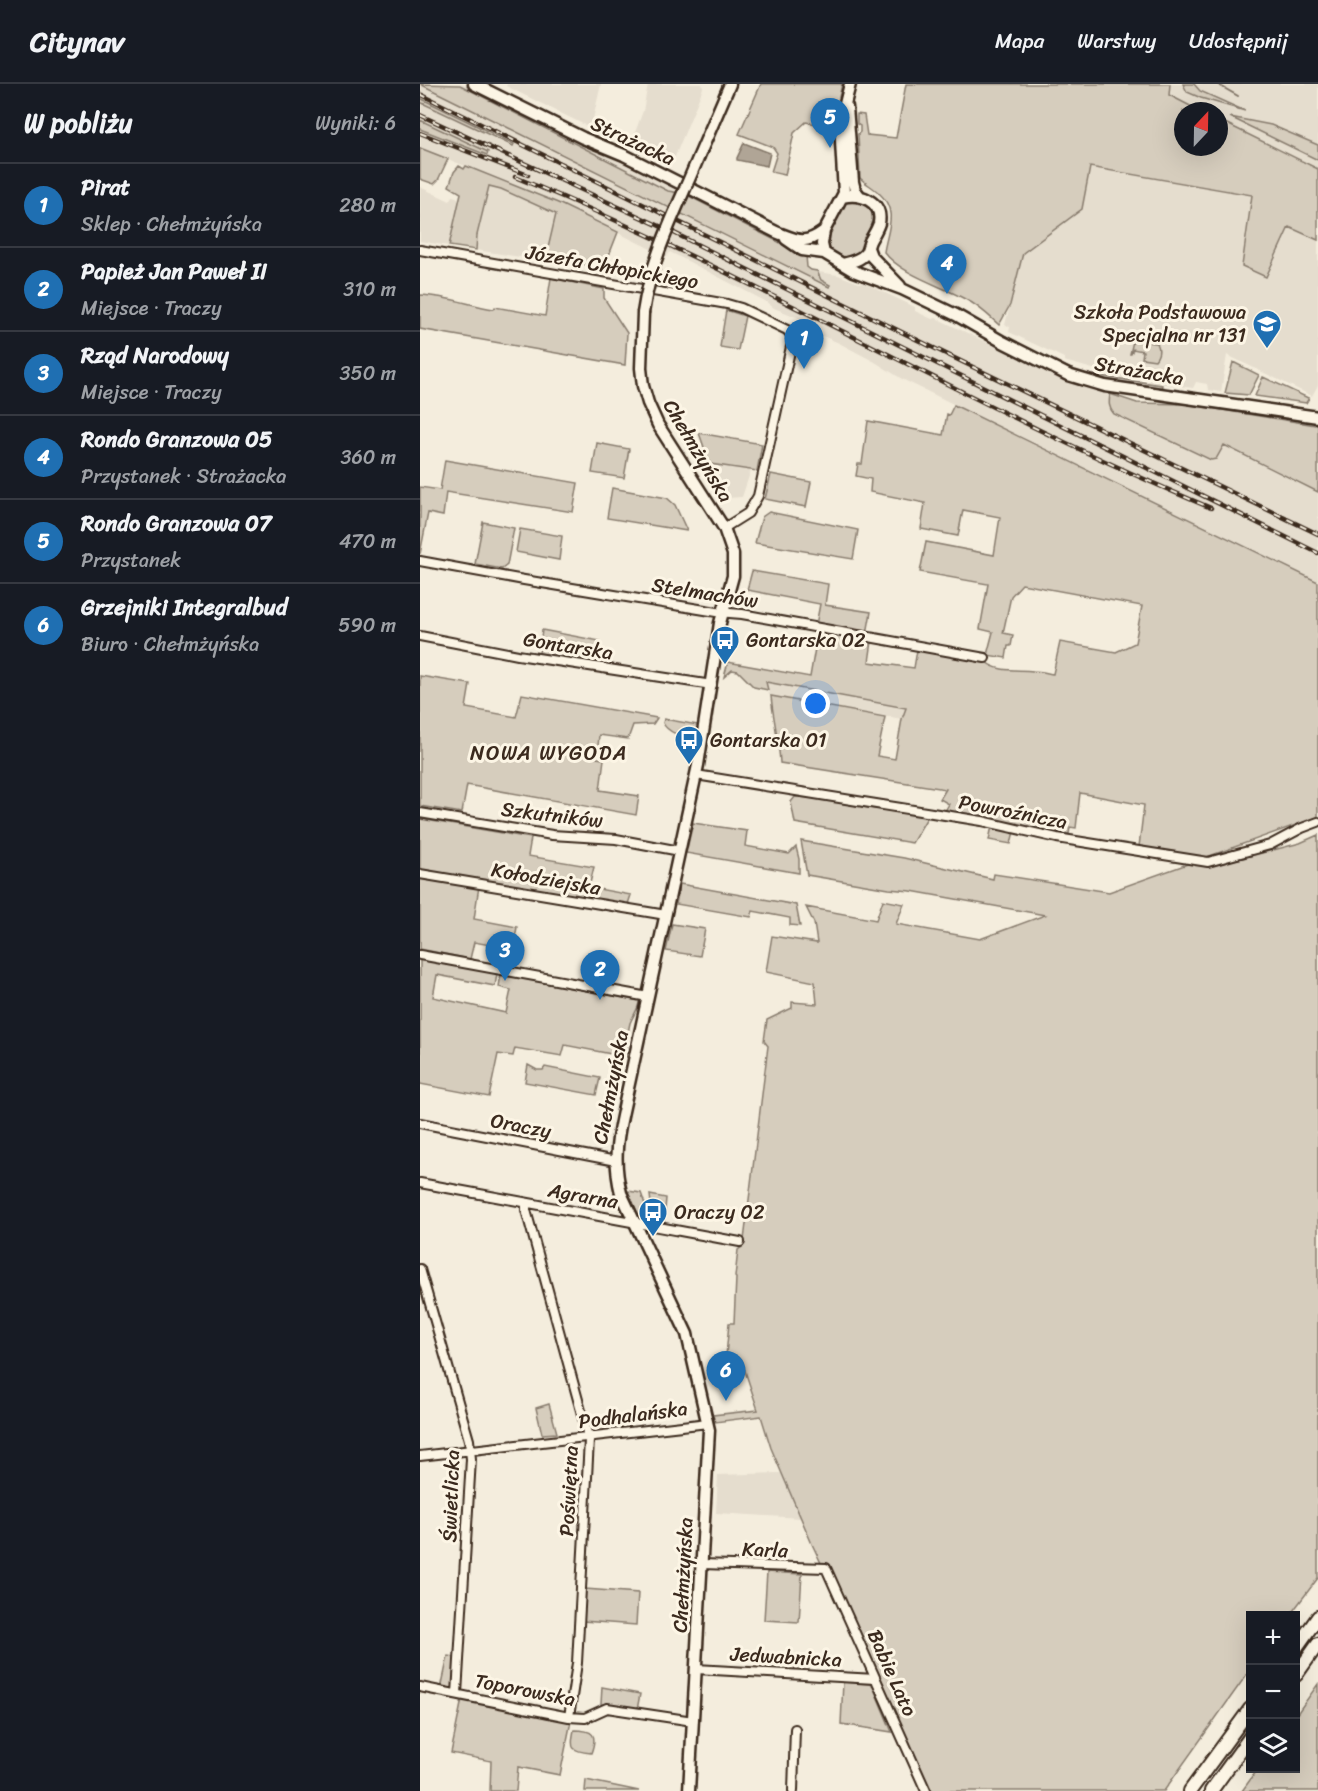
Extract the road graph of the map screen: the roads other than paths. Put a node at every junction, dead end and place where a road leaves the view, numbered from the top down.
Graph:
1 (474, 84) edge
2 (730, 84) edge
3 (850, 84) edge
4 (847, 101) junction
5 (859, 195) junction
6 (843, 197) junction
7 (824, 231) junction
8 (776, 232) junction
9 (868, 248) junction
10 (420, 250) edge
11 (824, 254) junction
12 (843, 264) junction
13 (902, 289) junction
14 (791, 335) joint
15 (1318, 417) edge
16 (724, 528) junction
17 (420, 561) edge
18 (723, 613) junction
19 (420, 636) edge
20 (985, 658) dead end
21 (712, 686) junction
22 (696, 775) junction
23 (420, 813) edge
24 (1318, 822) edge
25 (680, 851) junction
26 (420, 874) edge
27 (666, 915) junction
28 (420, 955) edge
29 (648, 997) junction
30 (420, 1123) edge
31 (616, 1161) junction
32 (420, 1183) edge
33 (526, 1203) junction
34 (634, 1222) junction
35 (740, 1242) dead end
36 (420, 1269) edge
37 (708, 1423) junction
38 (588, 1437) junction
39 (470, 1450) junction
40 (420, 1456) edge
41 (702, 1564) junction
42 (826, 1568) joint
43 (1318, 1617) edge
44 (1300, 1642) edge
45 (1318, 1644) edge
46 (696, 1669) junction
47 (1300, 1669) edge
48 (875, 1679) junction
49 (420, 1687) edge
50 (457, 1694) junction
51 (1246, 1716) edge
52 (569, 1717) junction
53 (693, 1721) junction
54 (795, 1730) dead end
55 (1246, 1744) edge
56 (689, 1791) edge
57 (793, 1791) edge
58 (926, 1791) edge
59 (1190, 1791) edge
60 (1211, 1791) edge

1 - 8 street, Strażacka
2 - 16 street, Chełmżyńska, bridge
3 - 4 street
4 - 5 street
4 - 6 street
5 - 6 street
5 - 9 street
6 - 7 street
7 - 8 street, Strażacka
7 - 11 street
8 - 11 street, Strażacka
9 - 12 street
9 - 13 street, Strażacka
10 - 14 street, Józefa Chłopickiego
11 - 12 street
12 - 13 street, Strażacka
13 - 15 street, Strażacka
14 - 16 street, Chełmżyńska
16 - 18 street, Chełmżyńska
17 - 18 street, Stelmachów
18 - 20 street, Stelmachów
18 - 21 street, Chełmżyńska
19 - 21 street, Gontarska
21 - 22 street, Chełmżyńska
22 - 24 street, Powroźnicza
22 - 25 street, Chełmżyńska
23 - 25 street, Szkutników
25 - 27 street, Chełmżyńska
26 - 27 street, Kołodziejska
27 - 29 street, Chełmżyńska
28 - 29 street
29 - 31 street, Chełmżyńska
30 - 31 street, Oraczy
31 - 34 street, Chełmżyńska
32 - 33 street, Agrarna
33 - 34 street, Agrarna
33 - 38 street, Poświętna
34 - 35 street, Agrarna
34 - 37 street, Chełmżyńska
36 - 39 street, Świetlicka
37 - 38 street, Podhalańska
37 - 41 street, Chełmżyńska
38 - 39 street, Podhalańska
38 - 52 street, Poświętna
39 - 40 street, Podhalańska
39 - 50 street, Świetlicka
41 - 42 street, Karla
41 - 46 street, Chełmżyńska
42 - 48 street, Babie Lato
43 - 44 main road
45 - 47 main road
46 - 48 street, Jedwabnicka
46 - 53 street, Chełmżyńska
48 - 58 street, Babie Lato
49 - 50 street, Toporowska
50 - 52 street, Toporowska
51 - 59 main road
52 - 53 street, Toporowska
53 - 56 street, Chełmżyńska
54 - 57 street
55 - 60 main road

